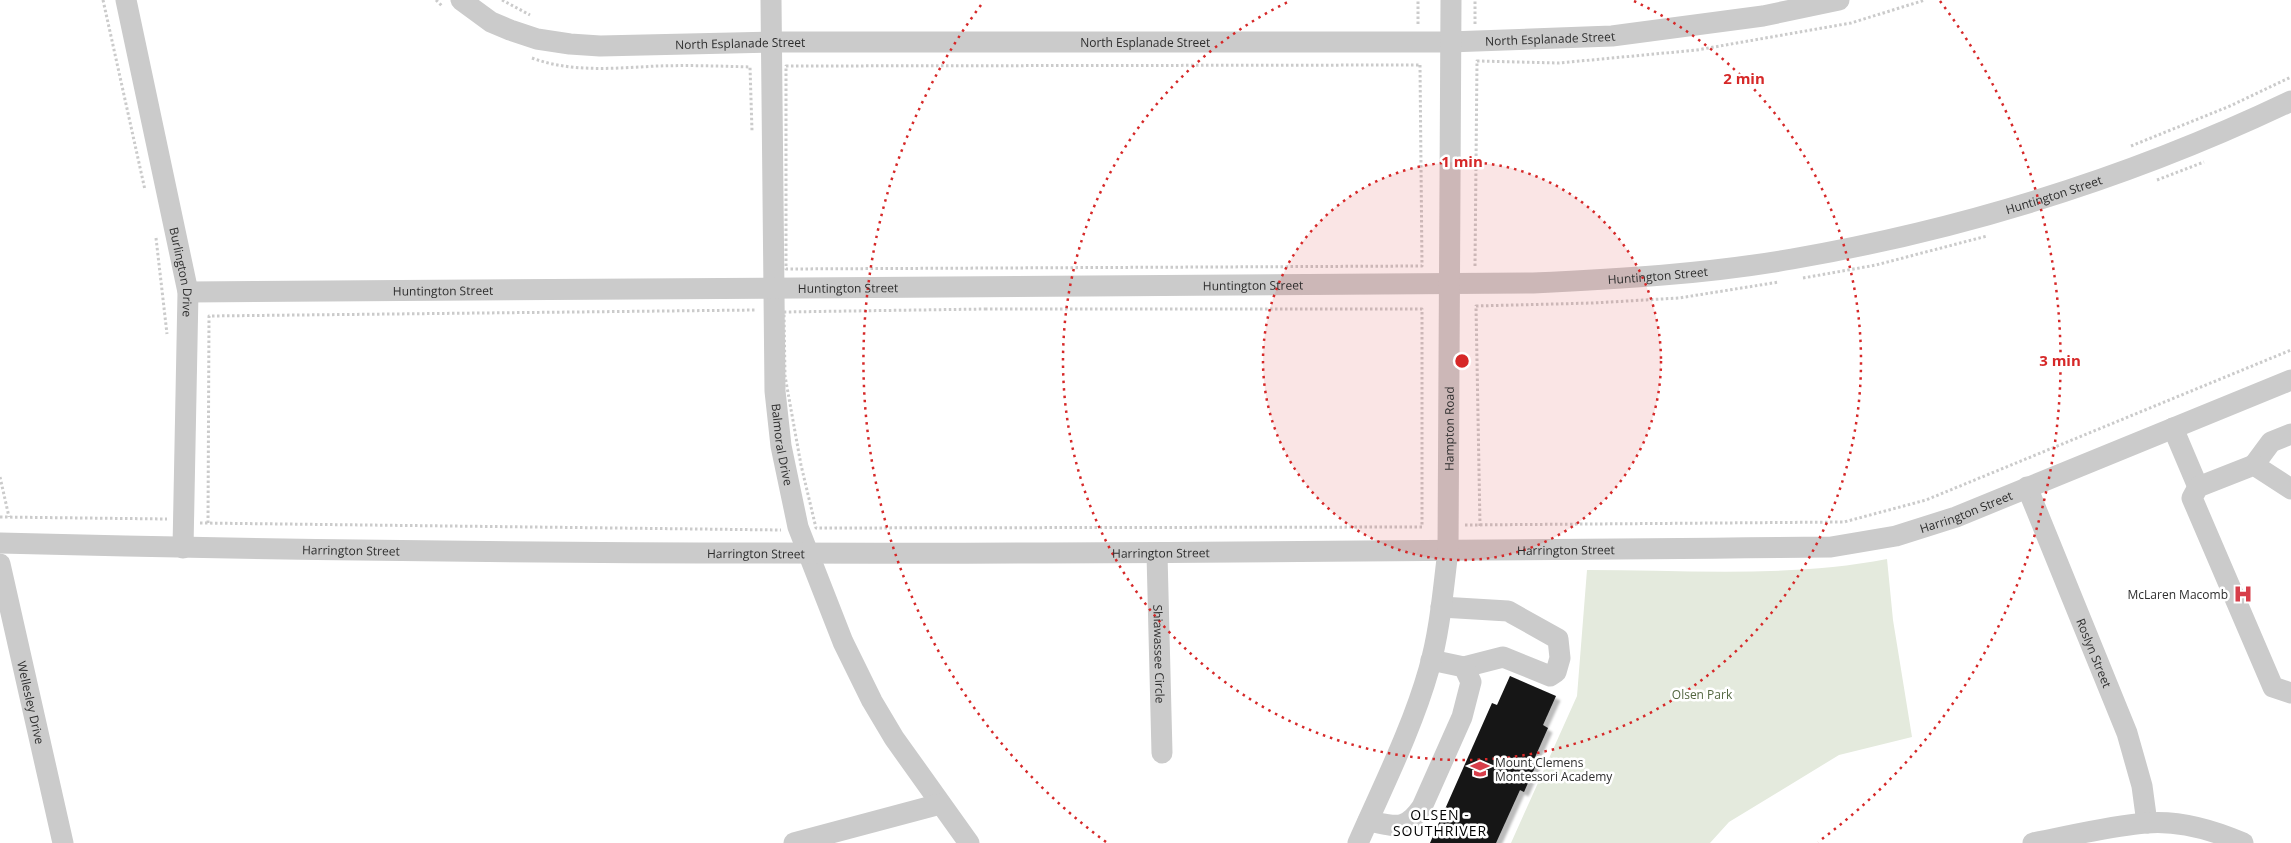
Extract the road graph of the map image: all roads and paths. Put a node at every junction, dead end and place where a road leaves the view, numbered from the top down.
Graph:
1 (103, 0) edge
2 (126, 0) edge
3 (436, 0) edge
4 (771, 0) edge
5 (1451, 0) edge
6 (1475, 0) edge
7 (1838, 0) edge
8 (454, 6) edge
9 (1475, 26) dead end
10 (770, 42) junction
11 (1449, 42) junction
12 (530, 58) dead end
13 (1477, 61) dead end
14 (2291, 77) edge
15 (2291, 100) edge
16 (752, 135) dead end
17 (2125, 149) dead end
18 (2210, 159) dead end
19 (2148, 184) dead end
20 (146, 194) dead end
21 (155, 232) dead end
22 (1990, 235) dead end
23 (786, 269) joint
24 (1475, 269) dead end
25 (1800, 278) dead end
26 (1781, 282) dead end
27 (1450, 284) junction
28 (772, 288) junction
29 (188, 292) junction
30 (756, 319) dead end
31 (168, 339) dead end
32 (2291, 350) edge
33 (2291, 380) edge
34 (2173, 428) junction
35 (2291, 434) edge
36 (2254, 465) junction
37 (0, 477) edge
38 (2027, 487) junction
39 (2198, 487) junction
40 (2291, 489) edge
41 (0, 517) edge
42 (9, 517) junction
43 (170, 519) dead end
44 (781, 520) dead end
45 (1462, 525) dead end
46 (1480, 526) junction
47 (816, 528) joint
48 (0, 544) edge
49 (183, 548) junction
50 (1448, 551) junction
51 (1157, 554) junction
52 (809, 555) junction
53 (0, 564) edge
54 (1441, 607) junction
55 (1431, 660) junction
56 (1464, 667) junction
57 (2291, 693) edge
58 (1162, 753) dead end
59 (940, 804) junction
60 (1368, 821) junction
61 (2147, 823) junction
62 (64, 843) edge
63 (794, 843) edge
64 (969, 843) edge
65 (1358, 843) edge
66 (2033, 843) edge
67 (2243, 843) edge

1 - 20 path
2 - 29 street, Burlington Drive
3 - 8 path
4 - 10 street, Balmoral Drive
5 - 11 street, Hampton Road
6 - 9 path
7 - 11 street, North Esplanade Street
8 - 10 street, North Esplanade Street
10 - 11 street, North Esplanade Street
10 - 28 street, Balmoral Drive
11 - 27 street, Hampton Road
12 - 16 path
13 - 24 path
14 - 17 path
15 - 27 street, Huntington Street
18 - 19 path
21 - 31 path
22 - 25 path
23 - 23 path
26 - 46 path
27 - 28 street, Huntington Street
27 - 50 street, Hampton Road
28 - 29 street, Huntington Street
28 - 52 street, Balmoral Drive
29 - 49 street, Burlington Drive
30 - 44 path
32 - 46 path
33 - 34 street, Harrington Street
34 - 38 street, Harrington Street
34 - 39 street
35 - 36 street
36 - 39 street
36 - 40 street
37 - 42 path
38 - 50 street, Harrington Street
38 - 61 street, Roslyn Street
39 - 57 street
41 - 42 path
42 - 43 path
45 - 46 path
47 - 47 path
48 - 49 street, Harrington Street
49 - 52 street, Harrington Street
50 - 51 street, Harrington Street
50 - 54 street, Hampton Road
51 - 52 street, Harrington Street
51 - 58 street, Shiawassee Circle
52 - 59 street, Balmoral Drive
53 - 62 street, Wellesley Drive
54 - 55 street, Hampton Road
54 - 56 street
55 - 56 street
55 - 60 street, Hampton Road
56 - 60 street
59 - 63 street
59 - 64 street, Balmoral Drive
60 - 65 street, Hampton Road
61 - 66 street
61 - 67 street

